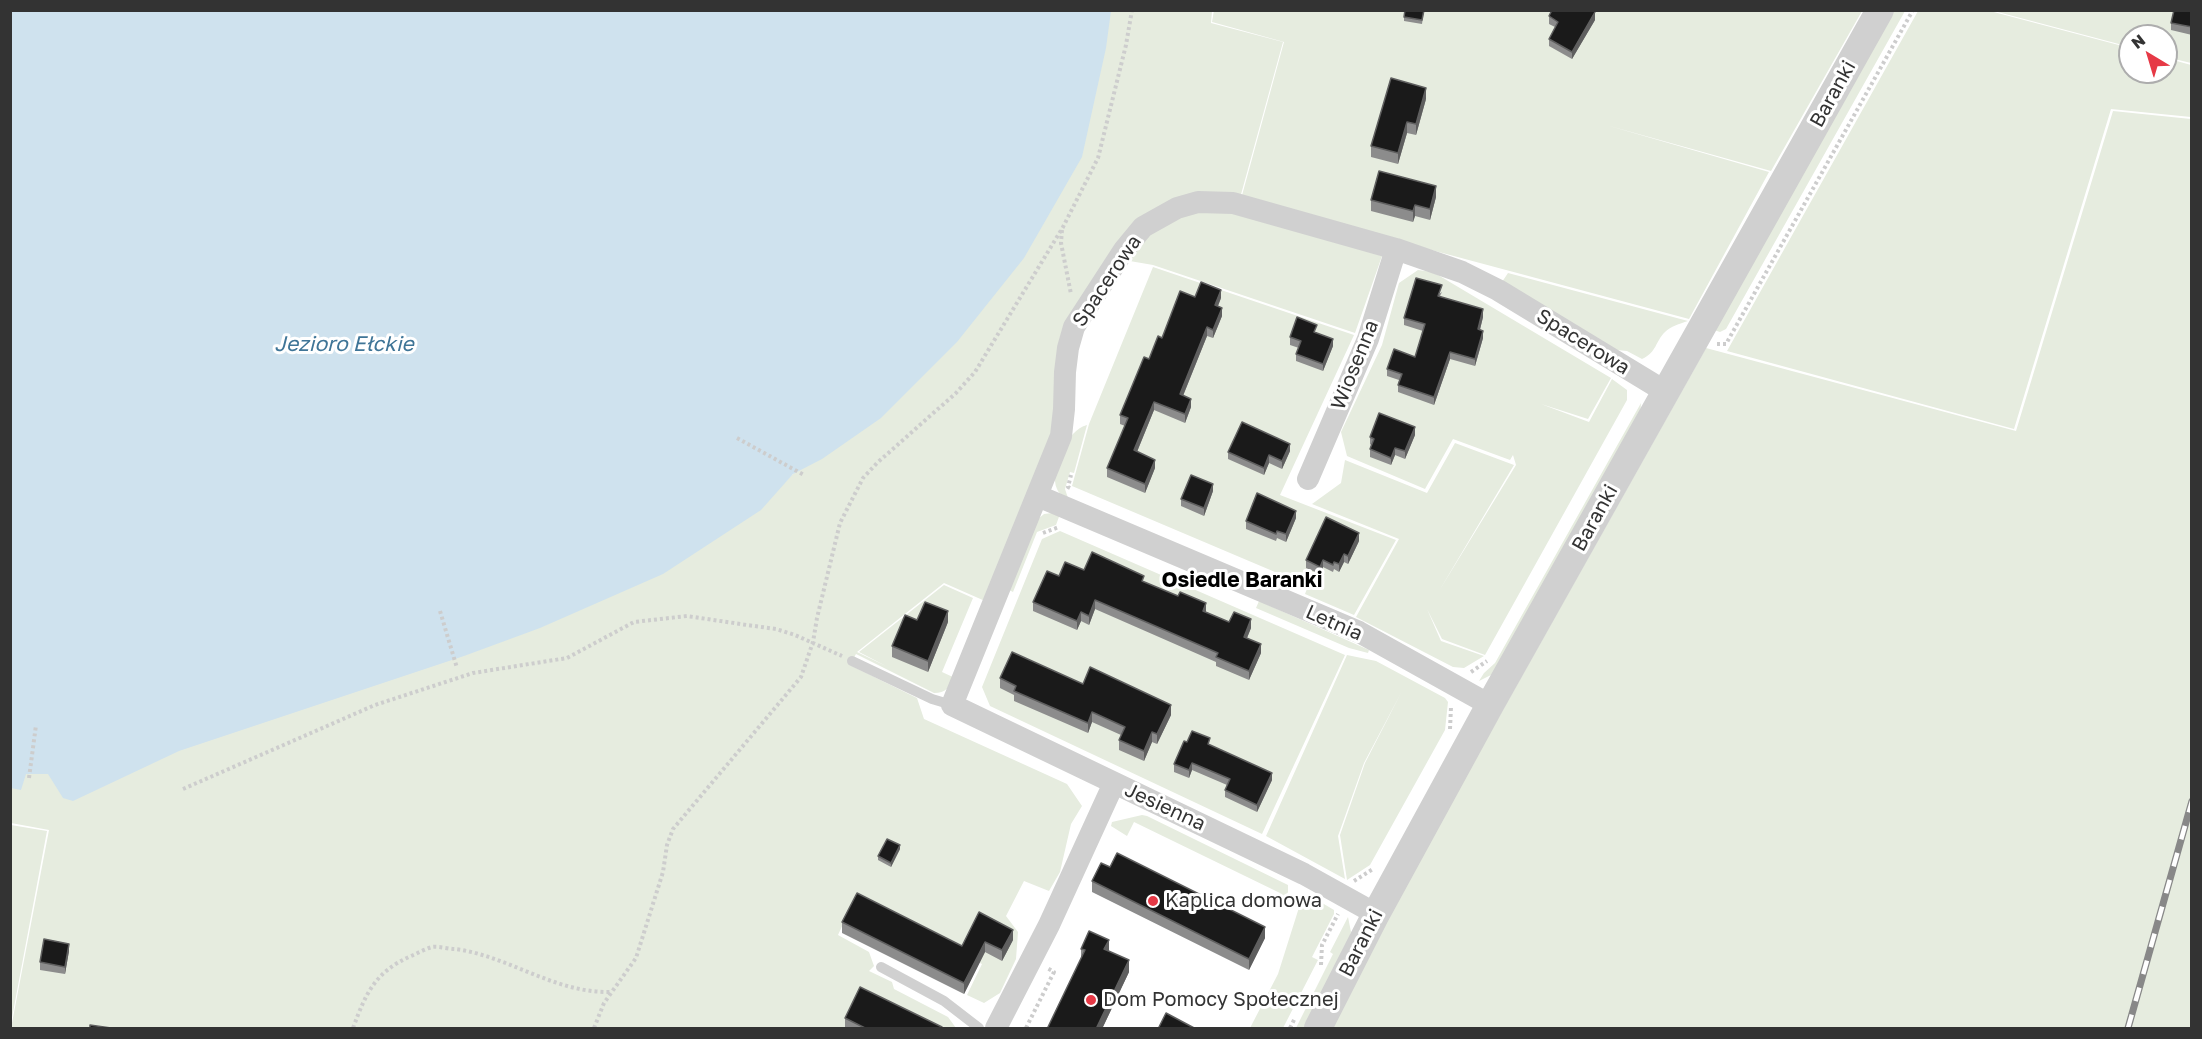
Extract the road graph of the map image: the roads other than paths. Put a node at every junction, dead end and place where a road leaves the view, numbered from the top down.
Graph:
1 (1880, 10) edge
2 (1396, 249) junction
3 (1666, 392) junction
4 (1308, 479) dead end
5 (1038, 496) junction
6 (852, 661) road end
7 (952, 705) junction
8 (1490, 705) junction
9 (1114, 783) junction
10 (1376, 914) junction
11 (881, 968) dead end
12 (979, 1029) edge
13 (996, 1029) edge
14 (1318, 1029) edge

1 - 3 street, Baranki
2 - 3 street, Spacerowa
2 - 4 street, Wiosenna
2 - 5 street, Spacerowa
3 - 8 street, Baranki
5 - 7 street, Spacerowa
5 - 8 street, Letnia
6 - 7 lane
7 - 9 street, Jesienna
8 - 10 street, Baranki
9 - 10 street, Jesienna
9 - 13 street
10 - 14 street, Baranki
11 - 12 lane

